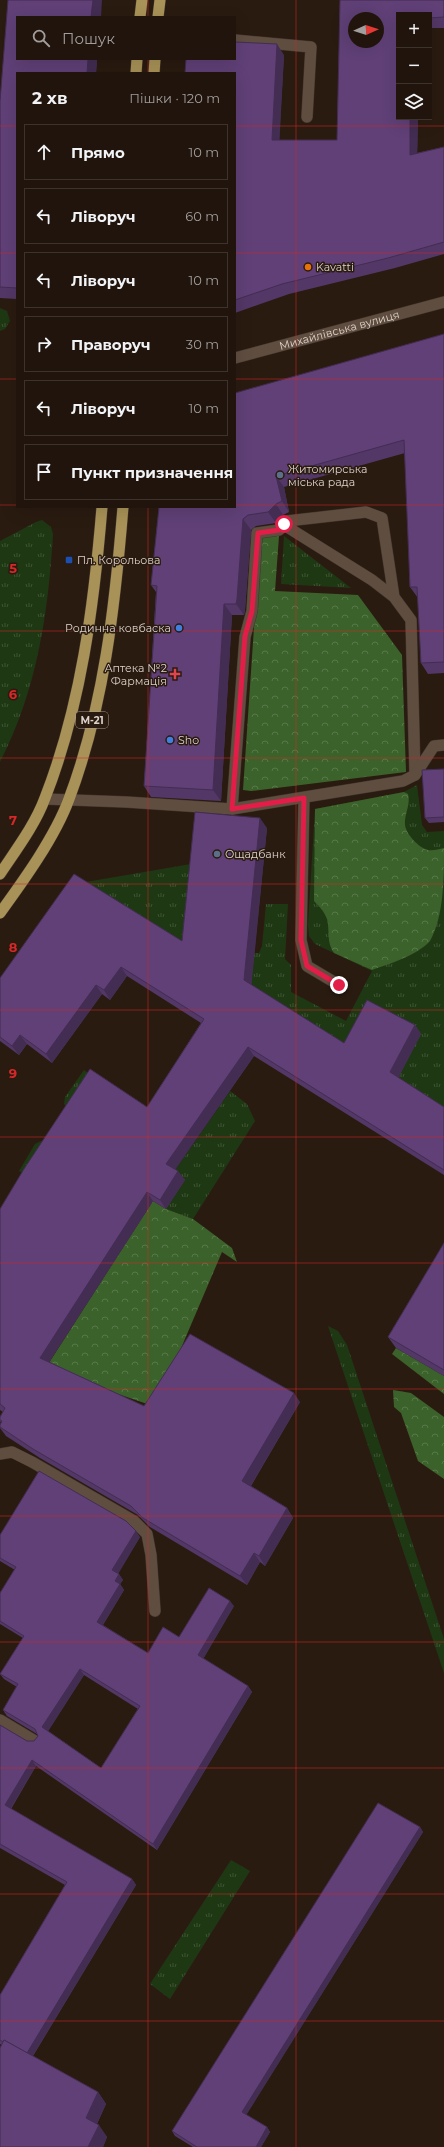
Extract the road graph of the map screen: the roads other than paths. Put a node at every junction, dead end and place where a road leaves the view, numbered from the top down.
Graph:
1 (142, 0) edge
2 (160, 0) edge
3 (140, 16) edge
4 (158, 16) edge
5 (236, 40) edge
6 (137, 60) edge
7 (155, 60) edge
8 (136, 72) edge
9 (154, 72) edge
10 (307, 117) dead end
11 (444, 302) edge
12 (236, 358) edge
13 (102, 508) edge
14 (124, 508) edge
15 (284, 524) junction
16 (394, 597) junction
17 (444, 745) edge
18 (415, 775) junction
19 (304, 798) junction
20 (45, 799) junction
21 (69, 800) junction
22 (232, 809) junction
23 (0, 874) edge
24 (0, 913) edge
25 (339, 985) dead end
26 (0, 1454) edge
27 (155, 1611) dead end
28 (0, 1720) edge
29 (35, 1741) edge

1 - 3 highway
2 - 4 highway
5 - 10 street
6 - 8 highway
7 - 9 highway
11 - 12 street, Михайлівська вулиця
13 - 20 highway, М-21
14 - 21 highway, М-21
15 - 16 street
15 - 16 street
15 - 22 street
16 - 18 street
17 - 18 street
18 - 19 street
19 - 22 street
19 - 25 street
20 - 21 street
20 - 23 highway, М-21
21 - 22 street
21 - 24 highway, М-21
26 - 27 street
28 - 29 street

